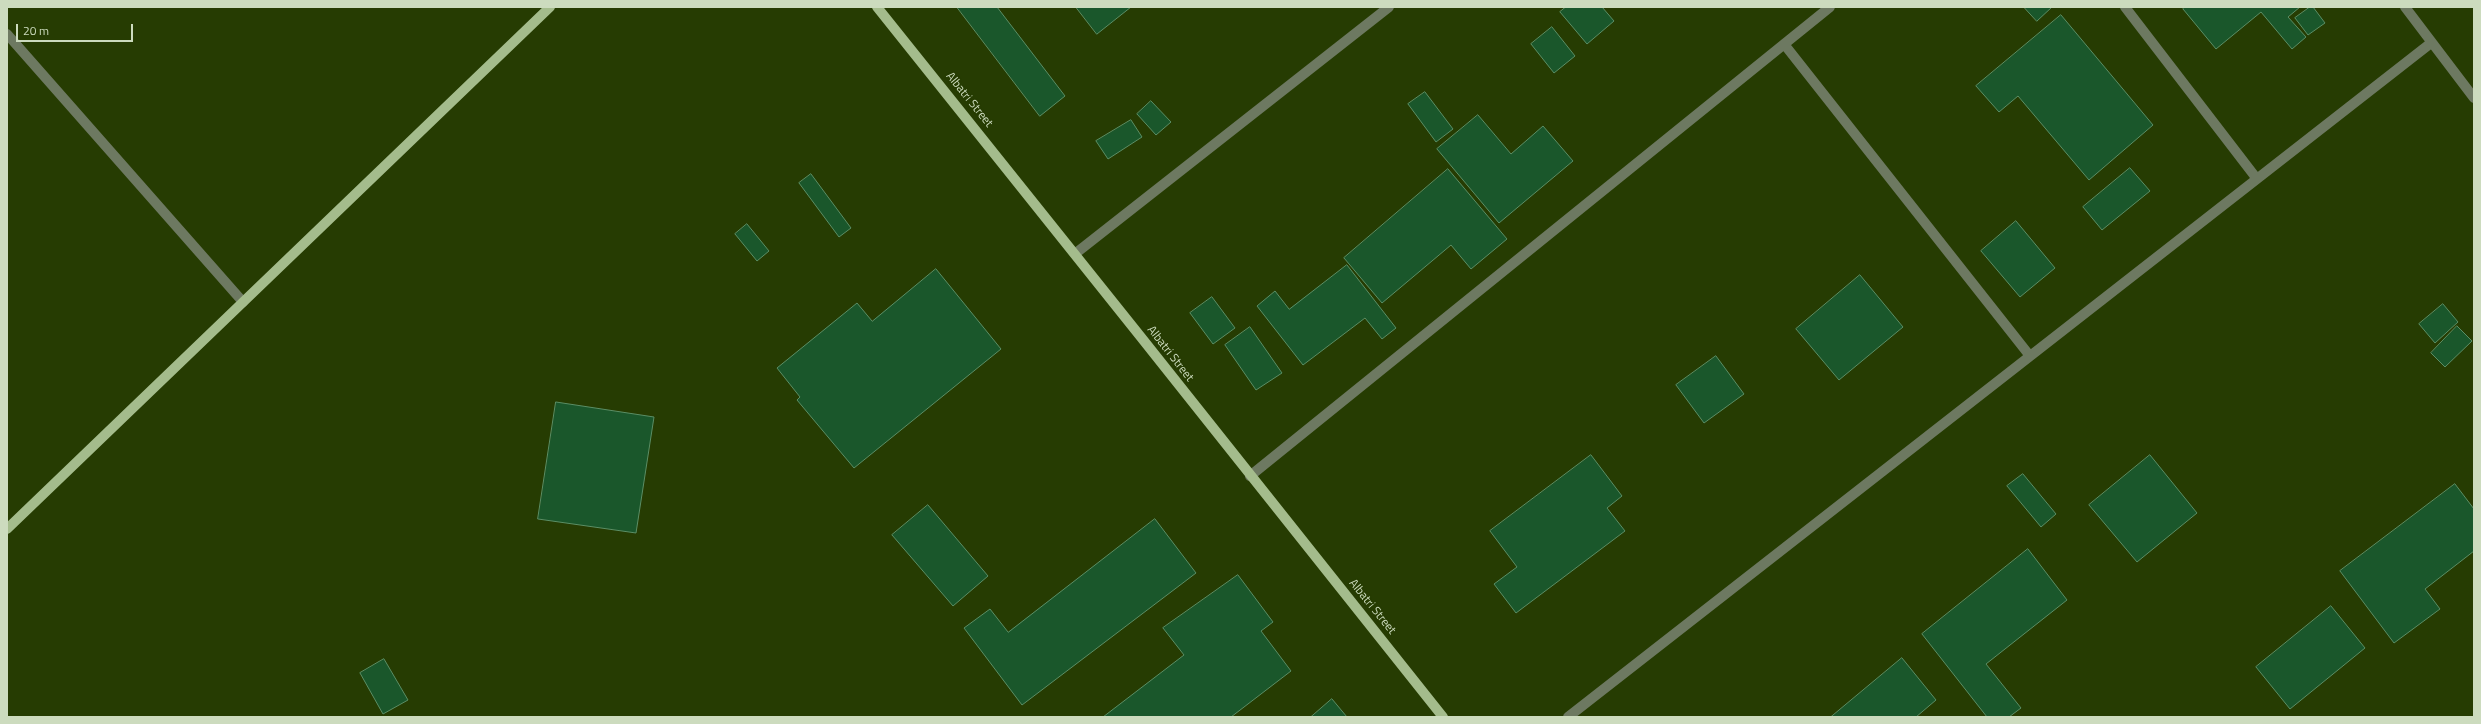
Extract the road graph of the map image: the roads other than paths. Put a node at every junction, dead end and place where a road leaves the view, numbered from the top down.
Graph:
1 (550, 7) edge
2 (877, 7) edge
3 (1389, 7) edge
4 (1830, 7) edge
5 (2125, 7) edge
6 (2405, 7) edge
7 (7, 34) edge
8 (1784, 44) junction
9 (2431, 44) junction
10 (2474, 98) edge
11 (2257, 179) junction
12 (1076, 253) junction
13 (243, 302) junction
14 (2030, 356) junction
15 (1250, 476) junction
16 (7, 529) edge
17 (1443, 717) edge
18 (1568, 717) edge

1 - 13 main road
2 - 12 main road, Albatri Street
3 - 12 street
4 - 8 street
5 - 11 street
6 - 9 street
7 - 13 street
8 - 14 street
8 - 15 street
9 - 10 street
9 - 11 street
11 - 14 street
12 - 15 main road, Albatri Street
13 - 16 main road
14 - 18 street
15 - 17 main road, Albatri Street

